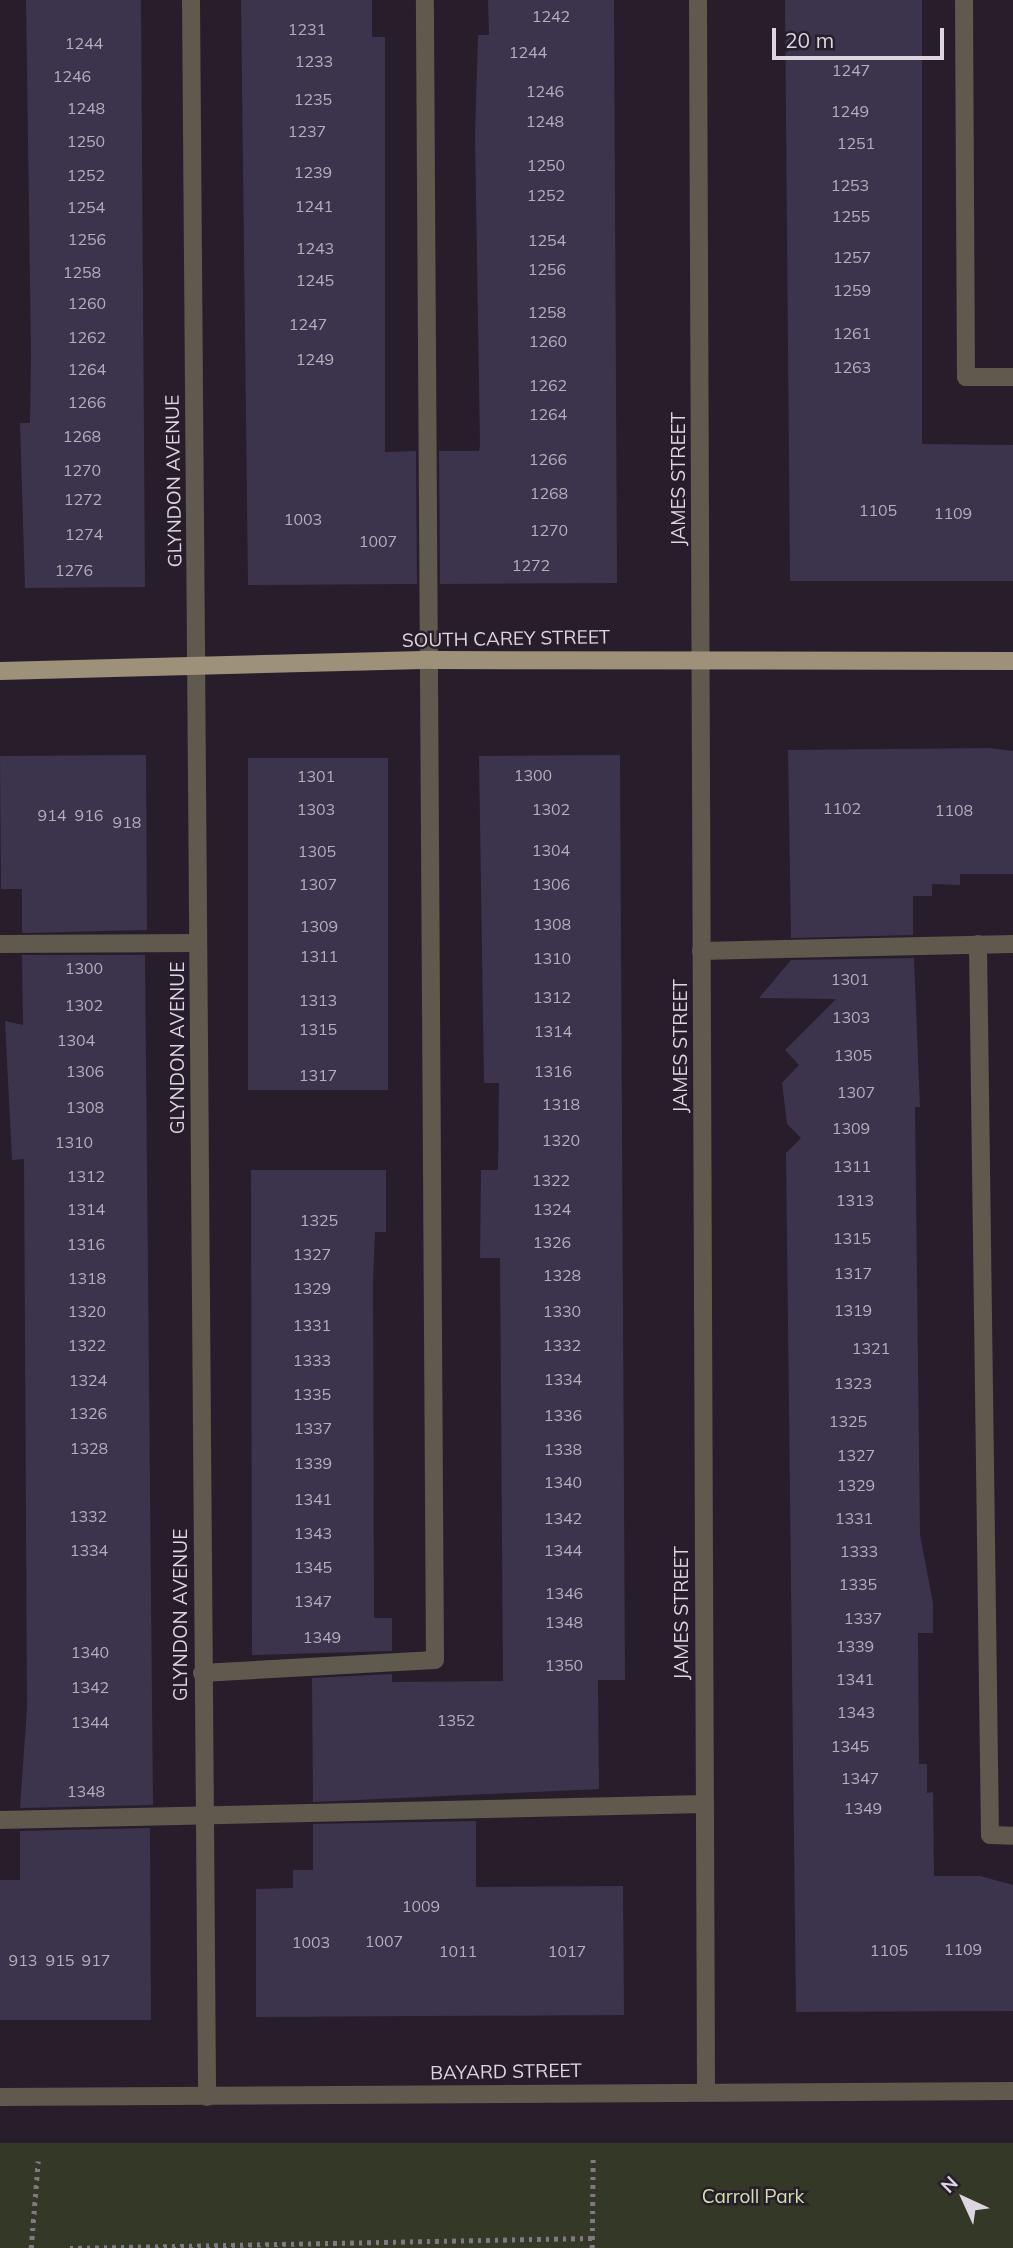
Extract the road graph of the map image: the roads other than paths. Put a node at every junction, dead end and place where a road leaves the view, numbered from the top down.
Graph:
1 (191, 0) edge
2 (425, 0) edge
3 (698, 0) edge
4 (964, 0) edge
5 (1013, 377) edge
6 (701, 658) junction
7 (433, 660) junction
8 (1013, 661) edge
9 (197, 668) junction
10 (0, 671) edge
11 (198, 943) junction
12 (0, 944) edge
13 (978, 944) junction
14 (1013, 944) edge
15 (701, 951) junction
16 (202, 1673) junction
17 (704, 1804) junction
18 (204, 1819) junction
19 (0, 1820) edge
20 (1013, 1836) edge
21 (706, 2091) junction
22 (1013, 2091) edge
23 (207, 2096) junction
24 (0, 2097) edge

1 - 9 street, GLYNDON AVENUE
2 - 7 street
3 - 6 street, JAMES STREET
4 - 5 street
6 - 7 main road, SOUTH CAREY STREET
6 - 8 main road, SOUTH CAREY STREET
6 - 15 street, JAMES STREET
7 - 9 main road, SOUTH CAREY STREET
7 - 16 street
9 - 10 main road, SOUTH CAREY STREET
9 - 11 street, GLYNDON AVENUE
11 - 12 street
11 - 16 street, GLYNDON AVENUE
13 - 14 street
13 - 15 street
13 - 20 street
15 - 17 street, JAMES STREET
16 - 18 street, GLYNDON AVENUE
17 - 18 street
17 - 21 street, JAMES STREET
18 - 19 street
18 - 23 street, GLYNDON AVENUE
21 - 22 street, BAYARD STREET
21 - 23 street, BAYARD STREET
23 - 24 street, BAYARD STREET

